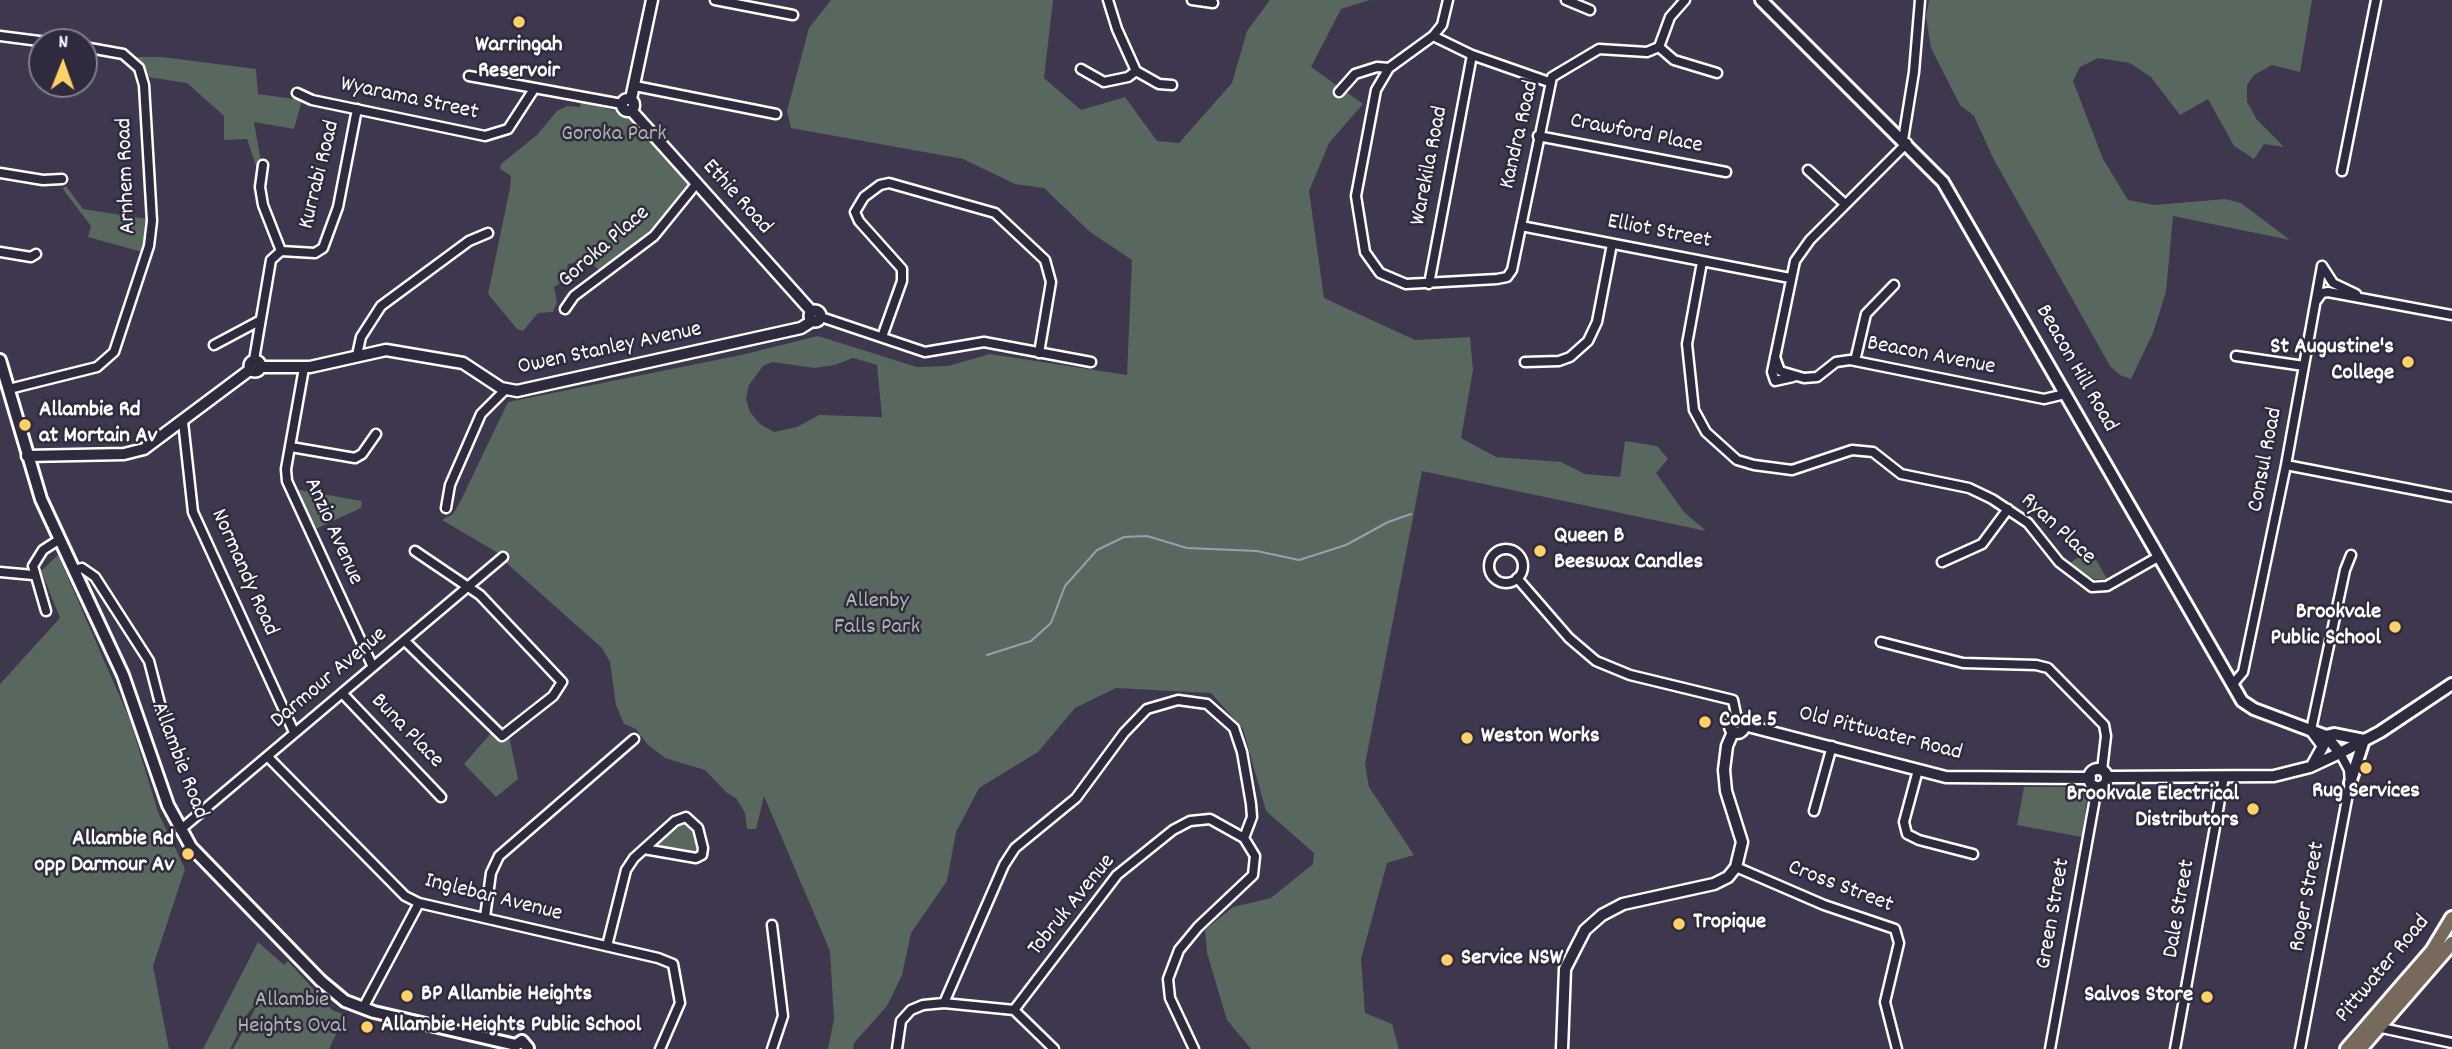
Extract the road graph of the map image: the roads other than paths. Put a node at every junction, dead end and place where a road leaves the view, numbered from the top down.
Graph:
1 (652, 0) edge
2 (715, 0) edge
3 (1108, 0) edge
4 (1192, 0) edge
5 (1448, 0) edge
6 (1566, 0) edge
7 (1685, 0) edge
8 (1761, 0) edge
9 (1920, 0) edge
10 (2376, 0) edge
11 (1213, 3) dead end
12 (1591, 10) dead end
13 (793, 16) dead end
14 (0, 36) edge
15 (1433, 36) junction
16 (28, 40) edge
17 (1659, 47) junction
18 (98, 50) edge
19 (1472, 55) junction
20 (1389, 68) junction
21 (1081, 69) dead end
22 (1136, 71) junction
23 (1717, 73) dead end
24 (469, 76) dead end
25 (1549, 82) junction
26 (1172, 85) dead end
27 (635, 86) junction
28 (534, 89) junction
29 (1339, 92) dead end
30 (297, 93) dead end
31 (628, 104) junction
32 (357, 109) junction
33 (776, 114) dead end
34 (1538, 136) junction
35 (1905, 141) junction
36 (264, 165) dead end
37 (1808, 170) dead end
38 (1726, 172) dead end
39 (2342, 172) dead end
40 (0, 173) edge
41 (62, 179) dead end
42 (697, 183) junction
43 (1845, 204) junction
44 (1521, 226) junction
45 (488, 233) dead end
46 (1612, 244) junction
47 (0, 251) edge
48 (281, 251) junction
49 (36, 254) dead end
50 (1702, 262) junction
51 (1790, 278) junction
52 (1429, 284) junction
53 (1894, 285) dead end
54 (2363, 297) junction
55 (2317, 300) junction
56 (565, 309) dead end
57 (2452, 315) edge
58 (815, 317) junction
59 (259, 321) junction
60 (882, 337) junction
61 (214, 345) dead end
62 (1039, 353) junction
63 (357, 355) junction
64 (2236, 356) dead end
65 (0, 360) edge
66 (1855, 361) junction
67 (1091, 362) dead end
68 (1525, 362) dead end
69 (255, 366) junction
70 (2304, 366) junction
71 (303, 368) junction
72 (9, 389) junction
73 (505, 390) junction
74 (2065, 394) junction
75 (183, 422) junction
76 (376, 434) dead end
77 (291, 447) junction
78 (27, 456) junction
79 (2286, 465) junction
80 (2452, 497) edge
81 (446, 508) dead end
82 (2008, 509) junction
83 (60, 539) junction
84 (415, 551) dead end
85 (2351, 555) dead end
86 (2158, 556) junction
87 (503, 557) dead end
88 (1942, 562) dead end
89 (74, 570) junction
90 (0, 572) edge
91 (33, 575) junction
92 (1517, 578) junction
93 (470, 587) junction
94 (46, 611) dead end
95 (405, 641) junction
96 (1881, 642) dead end
97 (372, 665) junction
98 (2452, 684) edge
99 (2232, 685) junction
100 (342, 693) junction
101 (164, 719) dead end
102 (1740, 722) junction
103 (2311, 730) junction
104 (294, 732) junction
105 (2326, 736) junction
106 (634, 739) dead end
107 (2364, 740) junction
108 (1832, 746) junction
109 (2340, 753) junction
110 (268, 757) junction
111 (2310, 767) junction
112 (1918, 770) junction
113 (2104, 774) junction
114 (2224, 777) junction
115 (2093, 783) junction
116 (2350, 783) junction
117 (442, 797) dead end
118 (1814, 811) dead end
119 (180, 830) junction
120 (1244, 838) junction
121 (644, 849) junction
122 (1973, 855) dead end
123 (1736, 867) junction
124 (419, 903) junction
125 (485, 917) junction
126 (2452, 918) edge
127 (772, 925) dead end
128 (2452, 943) edge
129 (607, 946) junction
130 (944, 1003) junction
131 (363, 1009) junction
132 (1014, 1010) junction
133 (2377, 1027) junction
134 (2432, 1039) junction
135 (2452, 1043) edge
136 (516, 1047) edge
137 (530, 1049) edge
138 (660, 1049) edge
139 (772, 1049) edge
140 (897, 1049) edge
141 (1054, 1049) edge
142 (1194, 1049) edge
143 (1562, 1049) edge
144 (1897, 1049) edge
145 (2050, 1049) edge
146 (2175, 1049) edge
147 (2300, 1049) edge
148 (2347, 1049) edge
149 (2360, 1049) edge
150 (2430, 1049) edge

1 - 27 street
2 - 13 street
3 - 22 street
4 - 11 street
5 - 15 street
6 - 12 street
7 - 17 street
8 - 35 main road, Beacon Hill Road
9 - 35 street
10 - 39 street
14 - 16 street
15 - 19 street
15 - 20 street
17 - 23 street
17 - 25 street, Kandra Road
18 - 72 street, Arnhem Road
19 - 25 street
19 - 52 street, Warekila Road
20 - 29 street
20 - 52 street
21 - 22 street
22 - 26 street
24 - 28 street
25 - 34 street, Kandra Road
27 - 31 street
27 - 33 street
28 - 31 street
28 - 32 street, Wyarama Street
30 - 32 street, Wyarama Street
31 - 42 street, Ethie Road
32 - 48 street, Kurrabi Road
34 - 38 street, Crawford Place
34 - 44 street, Kandra Road
35 - 43 street, Beacon Avenue
35 - 74 main road, Beacon Hill Road
36 - 48 street
37 - 43 street
40 - 41 street
42 - 56 street, Goroka Place
42 - 58 street, Ethie Road
43 - 51 street, Beacon Avenue
44 - 46 street, Elliot Street
44 - 52 street, Kandra Road
45 - 63 street
46 - 50 street, Elliot Street
46 - 68 street
47 - 49 street
48 - 59 street
50 - 51 street, Elliot Street
50 - 82 street, Ryan Place
51 - 66 street, Beacon Avenue
53 - 66 street
54 - 55 street
54 - 55 street, Consul Road
54 - 57 street
55 - 70 street, Consul Road
58 - 60 street
58 - 73 street, Owen Stanley Avenue
59 - 61 street
59 - 69 street
60 - 62 street
60 - 62 street
62 - 67 street
63 - 71 street
63 - 73 street
64 - 70 street
65 - 72 main road, Allambie Road
66 - 74 street, Beacon Avenue
69 - 71 street
69 - 75 street
70 - 79 street, Consul Road
71 - 77 street, Anzio Avenue
72 - 78 main road, Allambie Road
73 - 81 street, Owen Stanley Avenue
74 - 86 main road, Beacon Hill Road
75 - 78 street
75 - 104 street, Normandy Road
76 - 77 street
77 - 97 street, Anzio Avenue
78 - 83 main road, Allambie Road
79 - 80 street
79 - 99 street, Consul Road
82 - 86 street, Ryan Place
82 - 88 street
83 - 89 main road, Allambie Road
83 - 91 street
84 - 93 street
85 - 103 street
86 - 99 main road, Beacon Hill Road
87 - 93 street, Darmour Avenue
89 - 101 street
89 - 119 main road, Allambie Road
90 - 91 street
91 - 94 street
92 - 92 street
92 - 102 street
93 - 95 street, Darmour Avenue
93 - 95 street
95 - 97 street, Darmour Avenue
96 - 113 street
97 - 100 street, Darmour Avenue
98 - 107 main road
99 - 103 main road, Beacon Hill Road
100 - 104 street, Darmour Avenue
100 - 117 street, Buna Place
102 - 108 street, Old Pittwater Road
102 - 123 street
103 - 105 main road, Beacon Hill Road
103 - 111 street
104 - 110 street, Darmour Avenue
105 - 107 main road
105 - 109 main road, Beacon Hill Road
106 - 125 street
107 - 109 main road
107 - 116 main road
108 - 112 street, Old Pittwater Road
108 - 118 street
109 - 111 street
109 - 116 street, Roger Street
110 - 119 street, Darmour Avenue
110 - 124 street, Inglebar Avenue
111 - 114 street
112 - 115 street, Old Pittwater Road
112 - 122 street
113 - 114 street
113 - 115 street
114 - 146 street, Dale Street
115 - 145 street, Green Street
116 - 147 street, Roger Street
119 - 131 main road, Allambie Road
120 - 130 street
120 - 132 street, Tobruk Avenue
120 - 142 street
121 - 121 street
121 - 129 street
123 - 143 street
123 - 144 street, Cross Street
124 - 125 street, Inglebar Avenue
124 - 131 street
125 - 129 street, Inglebar Avenue
126 - 148 highway, Pittwater Road
127 - 139 street
128 - 133 highway, Pittwater Road
129 - 138 street, Inglebar Avenue
130 - 132 street
130 - 140 street
131 - 136 main road, Allambie Road
132 - 141 street
133 - 134 street
133 - 149 highway, Pittwater Road
134 - 135 street
134 - 150 street
136 - 137 main road, Allambie Road

